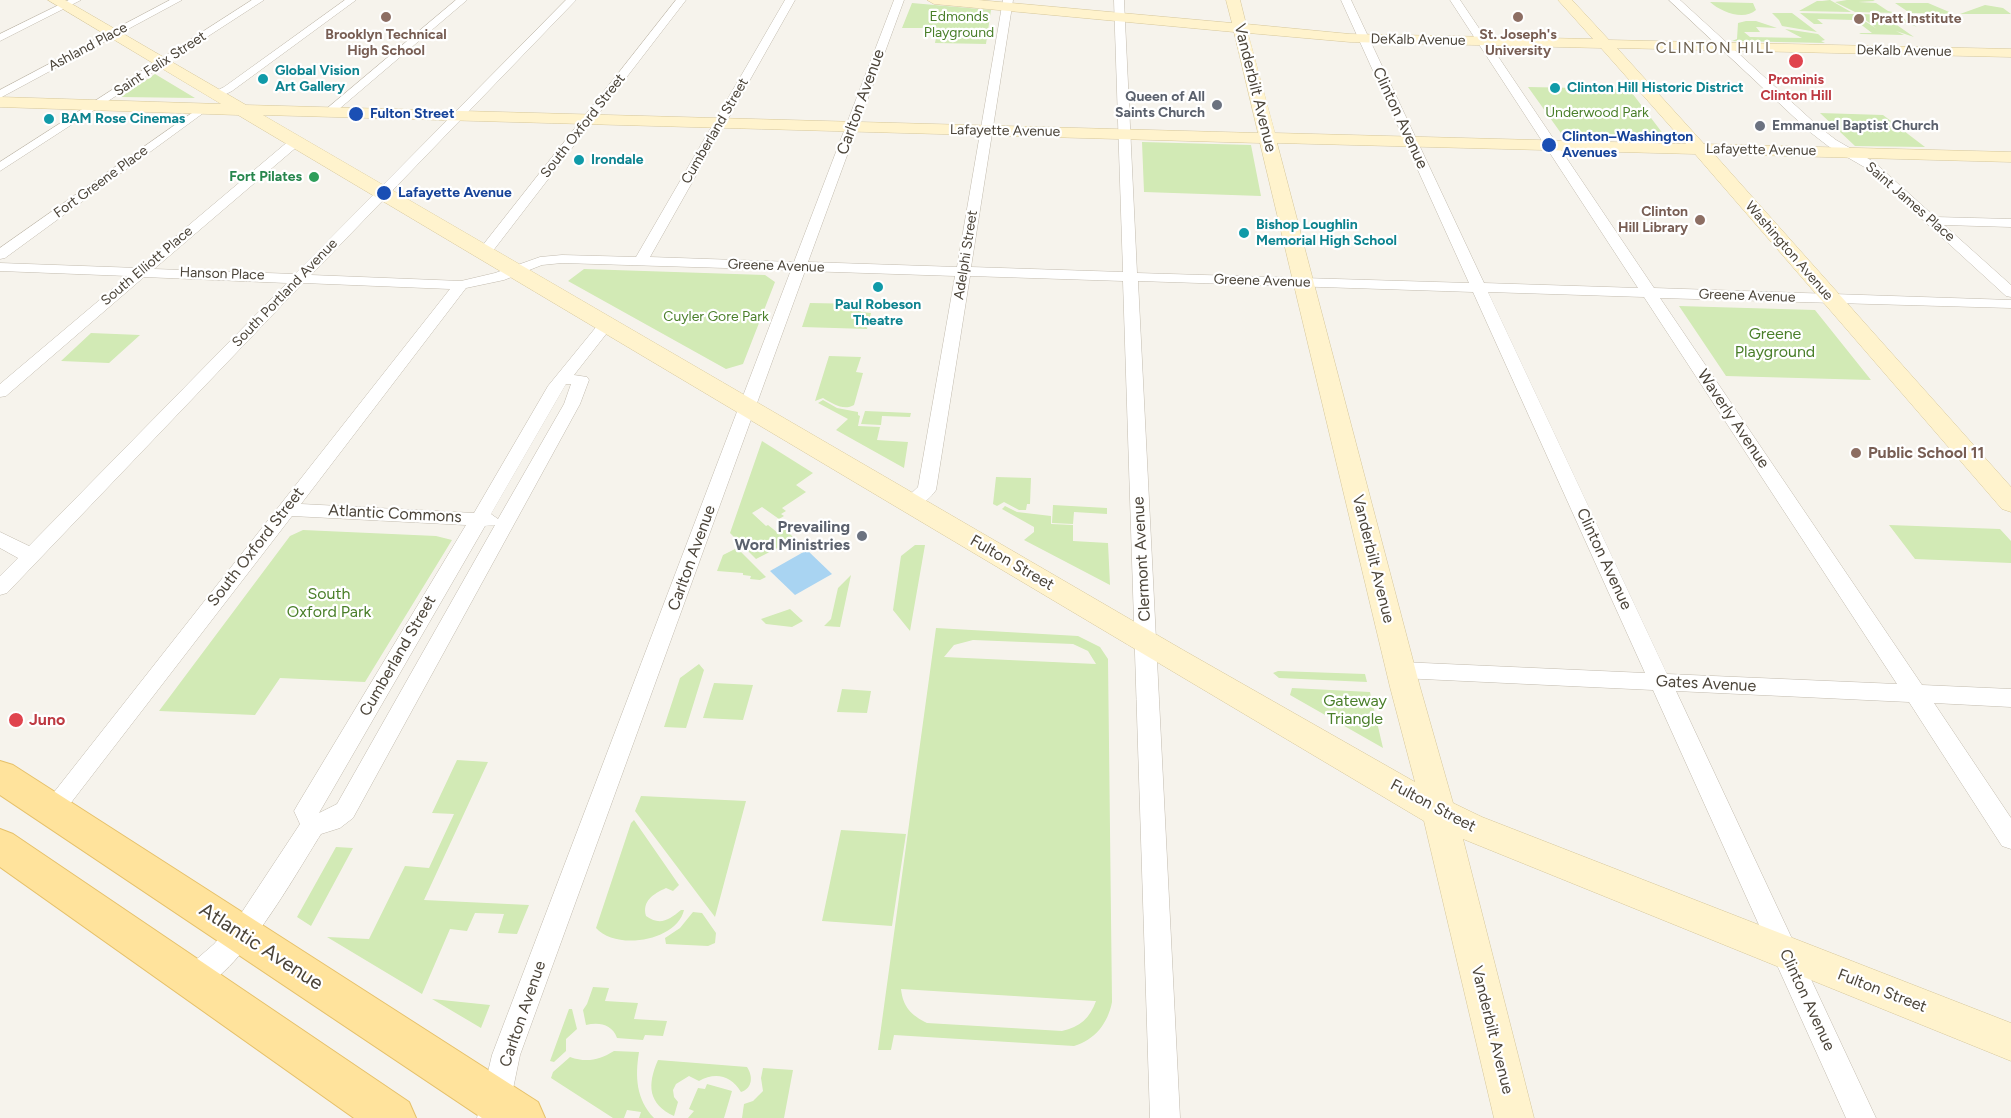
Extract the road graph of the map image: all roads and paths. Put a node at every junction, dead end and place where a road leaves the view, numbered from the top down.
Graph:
1 (177, 0) edge
2 (259, 0) edge
3 (351, 0) edge
4 (462, 0) edge
5 (571, 0) edge
6 (681, 0) edge
7 (790, 0) edge
8 (899, 0) edge
9 (934, 0) edge
10 (1119, 0) edge
11 (1233, 0) edge
12 (1346, 0) edge
13 (1455, 0) edge
14 (1565, 0) edge
15 (1674, 0) edge
16 (65, 2) edge
17 (1008, 3) edge
18 (1120, 17) junction
19 (1240, 28) junction
20 (112, 34) junction
21 (0, 38) edge
22 (1364, 39) junction
23 (1483, 41) junction
24 (1605, 44) junction
25 (1724, 47) junction
26 (2011, 53) edge
27 (162, 62) junction
28 (0, 95) edge
29 (216, 95) junction
30 (0, 102) edge
31 (97, 105) junction
32 (202, 109) junction
33 (242, 110) junction
34 (328, 113) junction
35 (456, 117) junction
36 (587, 121) junction
37 (719, 124) junction
38 (852, 127) junction
39 (986, 131) junction
40 (1125, 134) junction
41 (1267, 138) junction
42 (1411, 141) junction
43 (295, 142) junction
44 (1552, 146) junction
45 (1699, 149) junction
46 (1850, 153) junction
47 (2011, 157) edge
48 (0, 167) edge
49 (382, 192) junction
50 (1933, 221) junction
51 (2011, 223) edge
52 (484, 253) junction
53 (0, 255) edge
54 (641, 261) junction
55 (0, 267) edge
56 (801, 267) junction
57 (514, 270) junction
58 (141, 272) junction
59 (963, 272) junction
60 (1131, 277) junction
61 (299, 278) junction
62 (1304, 282) junction
63 (461, 285) junction
64 (1479, 288) junction
65 (2011, 292) edge
66 (1650, 293) junction
67 (1831, 299) junction
68 (2011, 304) edge
69 (606, 324) junction
70 (562, 379) junction
71 (0, 392) edge
72 (747, 408) junction
73 (910, 503) junction
74 (2011, 504) edge
75 (285, 509) junction
76 (480, 518) junction
77 (504, 522) junction
78 (0, 539) edge
79 (30, 556) junction
80 (0, 588) edge
81 (1146, 642) junction
82 (1401, 670) junction
83 (1660, 682) junction
84 (1915, 693) junction
85 (2011, 698) edge
86 (0, 776) edge
87 (52, 810) junction
88 (1439, 812) junction
89 (313, 825) junction
90 (2011, 838) edge
91 (0, 846) edge
92 (241, 934) junction
93 (1785, 953) junction
94 (193, 980) junction
95 (2011, 1042) edge
96 (503, 1112) edge
97 (393, 1118) edge
98 (1165, 1118) edge
99 (1514, 1118) edge
100 (1861, 1118) edge

1 - 20 street, Ashland Place
2 - 27 street, Saint Felix Street
3 - 29 street
4 - 34 street
5 - 35 street, South Portland Avenue
6 - 36 street, South Oxford Street
7 - 37 street, Cumberland Street
8 - 38 street, Carlton Avenue
9 - 17 main road, DeKalb Avenue
10 - 18 street, Clermont Avenue
11 - 19 main road, Vanderbilt Avenue
12 - 22 street, Clinton Avenue
13 - 23 street, Waverly Avenue
14 - 24 main road, Washington Avenue
15 - 25 street, Saint James Place
16 - 20 main road, Fulton Street
16 - 21 street
17 - 18 main road, DeKalb Avenue
17 - 39 street, Adelphi Street
18 - 19 main road, DeKalb Avenue
18 - 40 street, Clermont Avenue
19 - 22 main road, DeKalb Avenue
19 - 41 main road, Vanderbilt Avenue
20 - 27 main road, Fulton Street
20 - 28 street, Ashland Place
22 - 23 main road, DeKalb Avenue
22 - 42 street, Clinton Avenue
23 - 24 main road, DeKalb Avenue
23 - 44 street, Waverly Avenue
24 - 25 main road, DeKalb Avenue
24 - 45 main road, Washington Avenue
25 - 26 main road, DeKalb Avenue
25 - 46 street, Saint James Place
27 - 29 main road, Fulton Street
27 - 31 street, Saint Felix Street
29 - 33 main road, Fulton Street
30 - 31 main road, Lafayette Avenue
31 - 32 main road, Lafayette Avenue
31 - 48 street, Saint Felix Street
32 - 33 main road, Lafayette Avenue
32 - 53 street, Fort Greene Place
33 - 34 main road, Lafayette Avenue
33 - 43 main road, Fulton Street
34 - 35 main road, Lafayette Avenue
35 - 36 main road, Lafayette Avenue
35 - 49 street, South Portland Avenue
36 - 37 main road, Lafayette Avenue
36 - 52 street, South Oxford Street
37 - 38 main road, Lafayette Avenue
37 - 54 street, Cumberland Street
38 - 39 main road, Lafayette Avenue
38 - 56 street, Carlton Avenue
39 - 40 main road, Lafayette Avenue
39 - 59 street, Adelphi Street
40 - 41 main road, Lafayette Avenue
40 - 60 street, Clermont Avenue
41 - 42 main road, Lafayette Avenue
41 - 62 main road, Vanderbilt Avenue
42 - 44 main road, Lafayette Avenue
42 - 64 street, Clinton Avenue
43 - 49 main road, Fulton Street
43 - 58 street, South Elliott Place
44 - 45 main road, Lafayette Avenue
44 - 66 street, Waverly Avenue
45 - 46 main road, Lafayette Avenue
45 - 67 main road, Washington Avenue
46 - 47 main road, Lafayette Avenue
46 - 50 street, Saint James Place
49 - 52 main road, Fulton Street
49 - 61 street, South Portland Avenue
50 - 51 street
50 - 65 street, Saint James Place
52 - 57 main road, Fulton Street
54 - 56 street, Greene Avenue
54 - 57 street, Greene Avenue
55 - 58 street, Hanson Place
56 - 59 street, Greene Avenue
56 - 72 street, Carlton Avenue
57 - 63 street, Hanson Place
57 - 69 main road, Fulton Street
58 - 61 street, Hanson Place
58 - 71 street, South Elliott Place
59 - 60 street, Greene Avenue
59 - 73 street, Adelphi Street
60 - 62 street, Greene Avenue
60 - 81 street, Clermont Avenue
61 - 63 street, Hanson Place
61 - 79 street, South Portland Avenue
62 - 64 street, Greene Avenue
62 - 82 main road, Vanderbilt Avenue
63 - 75 street, South Oxford Street
64 - 66 street, Greene Avenue
64 - 83 street, Clinton Avenue
66 - 67 street, Greene Avenue
66 - 84 street, Waverly Avenue
67 - 68 street, Greene Avenue
67 - 74 main road, Washington Avenue
69 - 70 street, Cumberland Street
69 - 72 main road, Fulton Street
70 - 76 street, Cumberland Street
70 - 77 street
72 - 73 main road, Fulton Street
72 - 96 street, Carlton Avenue
73 - 81 main road, Fulton Street
75 - 76 street, Atlantic Commons
75 - 87 street, South Oxford Street
76 - 77 street, Atlantic Commons
76 - 89 street, Cumberland Street
77 - 89 street
78 - 79 street
79 - 80 street, South Portland Avenue
81 - 88 main road, Fulton Street
81 - 98 street, Clermont Avenue
82 - 83 street, Gates Avenue
82 - 88 main road, Vanderbilt Avenue
83 - 84 street, Gates Avenue
83 - 93 street, Clinton Avenue
84 - 85 street, Gates Avenue
84 - 90 street, Waverly Avenue
86 - 87 main road, Atlantic Avenue
87 - 92 main road, Atlantic Avenue
88 - 93 main road, Fulton Street
88 - 99 main road, Vanderbilt Avenue
89 - 92 street
91 - 94 main road
92 - 94 street
92 - 96 main road, Atlantic Avenue
93 - 95 main road, Fulton Street
93 - 100 street, Clinton Avenue
94 - 97 main road

